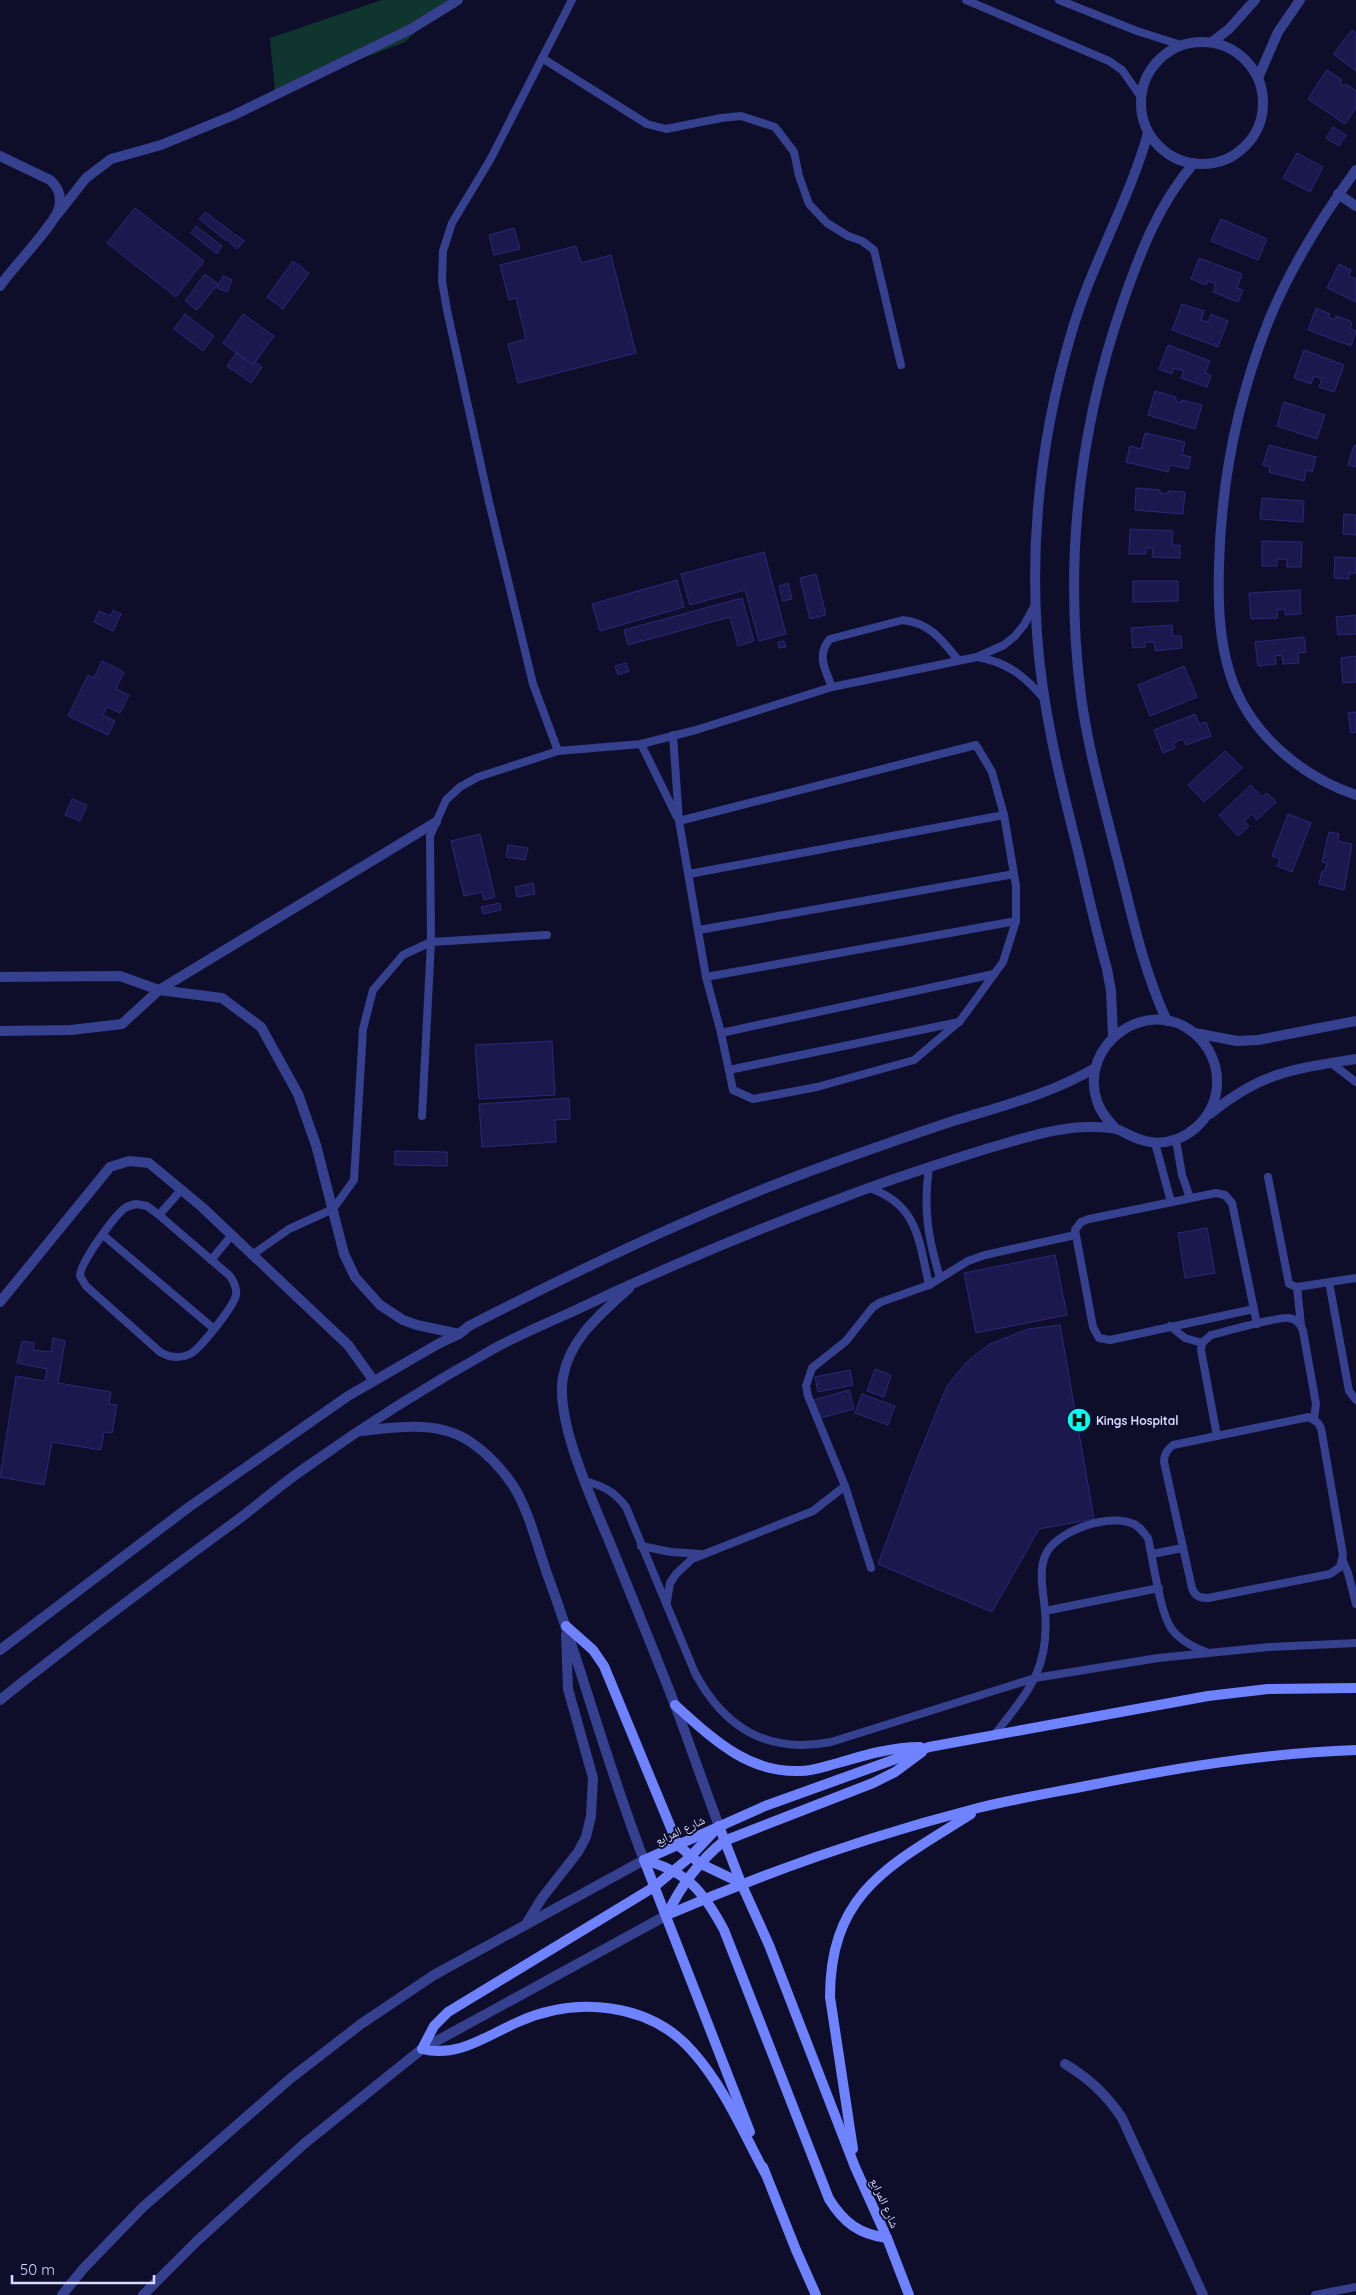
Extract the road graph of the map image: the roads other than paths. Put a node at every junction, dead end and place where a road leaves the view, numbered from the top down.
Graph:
1 (458, 0) edge
2 (572, 0) edge
3 (966, 0) edge
4 (1059, 0) edge
5 (1255, 0) edge
6 (1300, 0) edge
7 (1212, 42) junction
8 (1181, 45) junction
9 (542, 58) junction
10 (1258, 78) junction
11 (1141, 96) junction
12 (1148, 133) junction
13 (0, 156) edge
14 (1194, 164) junction
15 (1356, 170) edge
16 (1338, 194) junction
17 (1356, 206) edge
18 (56, 216) junction
19 (0, 286) edge
20 (901, 365) dead end
21 (1036, 604) junction
22 (977, 657) junction
23 (958, 660) junction
24 (832, 687) junction
25 (1044, 699) junction
26 (673, 734) junction
27 (641, 744) junction
28 (558, 751) junction
29 (1356, 795) edge
30 (1004, 815) junction
31 (679, 821) junction
32 (436, 822) junction
33 (689, 874) junction
34 (1014, 874) junction
35 (1016, 921) junction
36 (699, 930) junction
37 (547, 935) dead end
38 (431, 942) junction
39 (994, 974) junction
40 (706, 976) junction
41 (0, 977) edge
42 (159, 990) junction
43 (1167, 1020) junction
44 (1356, 1021) edge
45 (960, 1022) junction
46 (0, 1031) edge
47 (721, 1033) junction
48 (1194, 1033) junction
49 (1113, 1036) junction
50 (1356, 1059) edge
51 (1331, 1063) junction
52 (1095, 1068) junction
53 (729, 1070) junction
54 (1356, 1082) edge
55 (422, 1116) dead end
56 (1207, 1116) junction
57 (1115, 1128) junction
58 (1176, 1140) junction
59 (1155, 1143) junction
60 (930, 1167) junction
61 (1268, 1177) dead end
62 (869, 1188) junction
63 (181, 1190) junction
64 (1190, 1198) junction
65 (1171, 1202) junction
66 (333, 1209) junction
67 (159, 1214) junction
68 (103, 1235) junction
69 (1075, 1235) junction
70 (232, 1236) junction
71 (252, 1255) junction
72 (212, 1260) junction
73 (940, 1278) junction
74 (1356, 1278) edge
75 (637, 1280) junction
76 (1329, 1282) junction
77 (929, 1285) junction
78 (1297, 1287) junction
79 (0, 1302) edge
80 (1254, 1309) junction
81 (1257, 1324) junction
82 (1301, 1325) junction
83 (1170, 1326) junction
84 (213, 1328) junction
85 (460, 1334) junction
86 (1202, 1343) junction
87 (374, 1381) junction
88 (1356, 1400) edge
89 (1314, 1419) junction
90 (358, 1431) junction
91 (1217, 1436) junction
92 (584, 1481) junction
93 (845, 1486) junction
94 (641, 1546) junction
95 (1183, 1548) junction
96 (702, 1554) junction
97 (1152, 1554) junction
98 (1343, 1561) junction
99 (871, 1568) dead end
100 (1159, 1588) junction
101 (667, 1604) junction
102 (1356, 1604) edge
103 (1045, 1611) junction
104 (566, 1626) junction
105 (1356, 1643) edge
106 (0, 1650) edge
107 (1207, 1653) junction
108 (1035, 1678) junction
109 (1356, 1688) edge
110 (0, 1700) edge
111 (675, 1705) junction
112 (995, 1734) junction
113 (929, 1746) junction
114 (1356, 1750) edge
115 (980, 1808) junction
116 (719, 1826) junction
117 (724, 1841) junction
118 (678, 1845) junction
119 (690, 1856) junction
120 (644, 1860) junction
121 (699, 1863) junction
122 (674, 1870) junction
123 (686, 1879) junction
124 (741, 1883) junction
125 (654, 1887) junction
126 (705, 1899) junction
127 (667, 1915) junction
128 (526, 1924) junction
129 (422, 2049) junction
130 (1065, 2064) dead end
131 (855, 2167) junction
132 (765, 2173) junction
133 (887, 2238) junction
134 (1356, 2287) edge
135 (62, 2295) edge
136 (143, 2295) edge
137 (816, 2295) edge
138 (909, 2295) edge
139 (1203, 2295) edge
140 (1315, 2295) edge

1 - 18 street
2 - 9 lane
3 - 11 lane
4 - 8 lane
5 - 7 street
6 - 10 street
7 - 8 street
7 - 10 street
8 - 11 street
9 - 20 lane
9 - 28 lane
10 - 14 street
11 - 12 street
12 - 14 street
12 - 21 street
13 - 18 street
14 - 43 street
15 - 16 street
16 - 17 street
16 - 29 street
18 - 19 street
21 - 22 lane
21 - 25 street
22 - 23 lane
22 - 25 lane
23 - 24 lane
23 - 24 lane
24 - 26 lane
25 - 49 street
26 - 27 lane
26 - 31 lane
27 - 28 lane
27 - 31 lane
28 - 32 lane
30 - 31 lane
30 - 33 lane
30 - 34 lane
31 - 33 lane
32 - 38 lane
32 - 42 street
33 - 36 lane
34 - 35 lane
34 - 36 lane
35 - 39 lane
35 - 40 lane
36 - 40 lane
37 - 38 lane
38 - 55 lane
38 - 66 lane
39 - 45 lane
39 - 47 lane
40 - 47 lane
41 - 42 street
42 - 46 street
42 - 66 street
43 - 48 street
43 - 49 street
44 - 48 street
45 - 53 lane
45 - 53 lane
47 - 53 lane
48 - 56 street
49 - 52 street
50 - 51 street
51 - 54 lane
51 - 56 street
52 - 57 street
52 - 85 street
56 - 58 street
57 - 59 street
57 - 60 street
58 - 59 street
58 - 64 lane
59 - 65 lane
60 - 62 street
60 - 73 lane
61 - 78 lane
62 - 75 street
62 - 77 lane
63 - 67 lane
63 - 70 street
63 - 79 street
64 - 65 lane
64 - 80 lane
65 - 69 lane
66 - 71 lane
66 - 85 street
67 - 68 lane
67 - 72 lane
68 - 84 lane
68 - 84 lane
69 - 73 lane
69 - 83 lane
70 - 71 street
70 - 72 lane
71 - 87 street
72 - 84 lane
73 - 77 lane
74 - 76 lane
75 - 90 street
75 - 92 street
76 - 78 lane
76 - 88 lane
77 - 93 lane
78 - 82 lane
80 - 81 lane
80 - 83 lane
81 - 82 lane
81 - 86 lane
82 - 89 lane
83 - 86 lane
85 - 87 street
86 - 91 lane
87 - 106 street
89 - 91 lane
89 - 98 lane
90 - 104 street
90 - 110 street
91 - 95 lane
92 - 94 lane
92 - 111 street
93 - 96 lane
93 - 99 lane
94 - 96 lane
94 - 101 lane
95 - 97 lane
95 - 98 lane
96 - 101 lane
97 - 100 lane
97 - 103 lane
98 - 102 lane
100 - 103 lane
100 - 107 lane
101 - 108 lane
103 - 108 lane
104 - 118 main road
104 - 120 street
104 - 128 street
105 - 107 lane
107 - 108 lane
108 - 112 lane
109 - 112 main road
111 - 113 main road
111 - 116 street
112 - 113 main road
113 - 116 main road
113 - 117 main road
114 - 115 main road
115 - 124 main road
115 - 131 main road
116 - 117 main road, شارع المرابع
116 - 118 main road, شارع المرابع
116 - 119 main road
117 - 121 main road
117 - 124 main road, شارع المرابع
118 - 119 main road
118 - 120 main road, شارع المرابع
119 - 121 main road
119 - 122 main road
120 - 122 main road
120 - 125 main road
120 - 128 street
121 - 123 main road
121 - 124 main road
122 - 123 main road
122 - 125 main road
123 - 126 main road
123 - 127 main road
124 - 126 main road
124 - 131 main road, شارع المرابع
125 - 127 main road
125 - 129 main road
126 - 127 main road
126 - 133 main road
127 - 129 street
127 - 132 main road
128 - 135 street
129 - 132 main road
129 - 136 street
130 - 139 street
131 - 133 main road, شارع المرابع
132 - 137 main road
133 - 138 main road, شارع المرابع
134 - 140 lane

